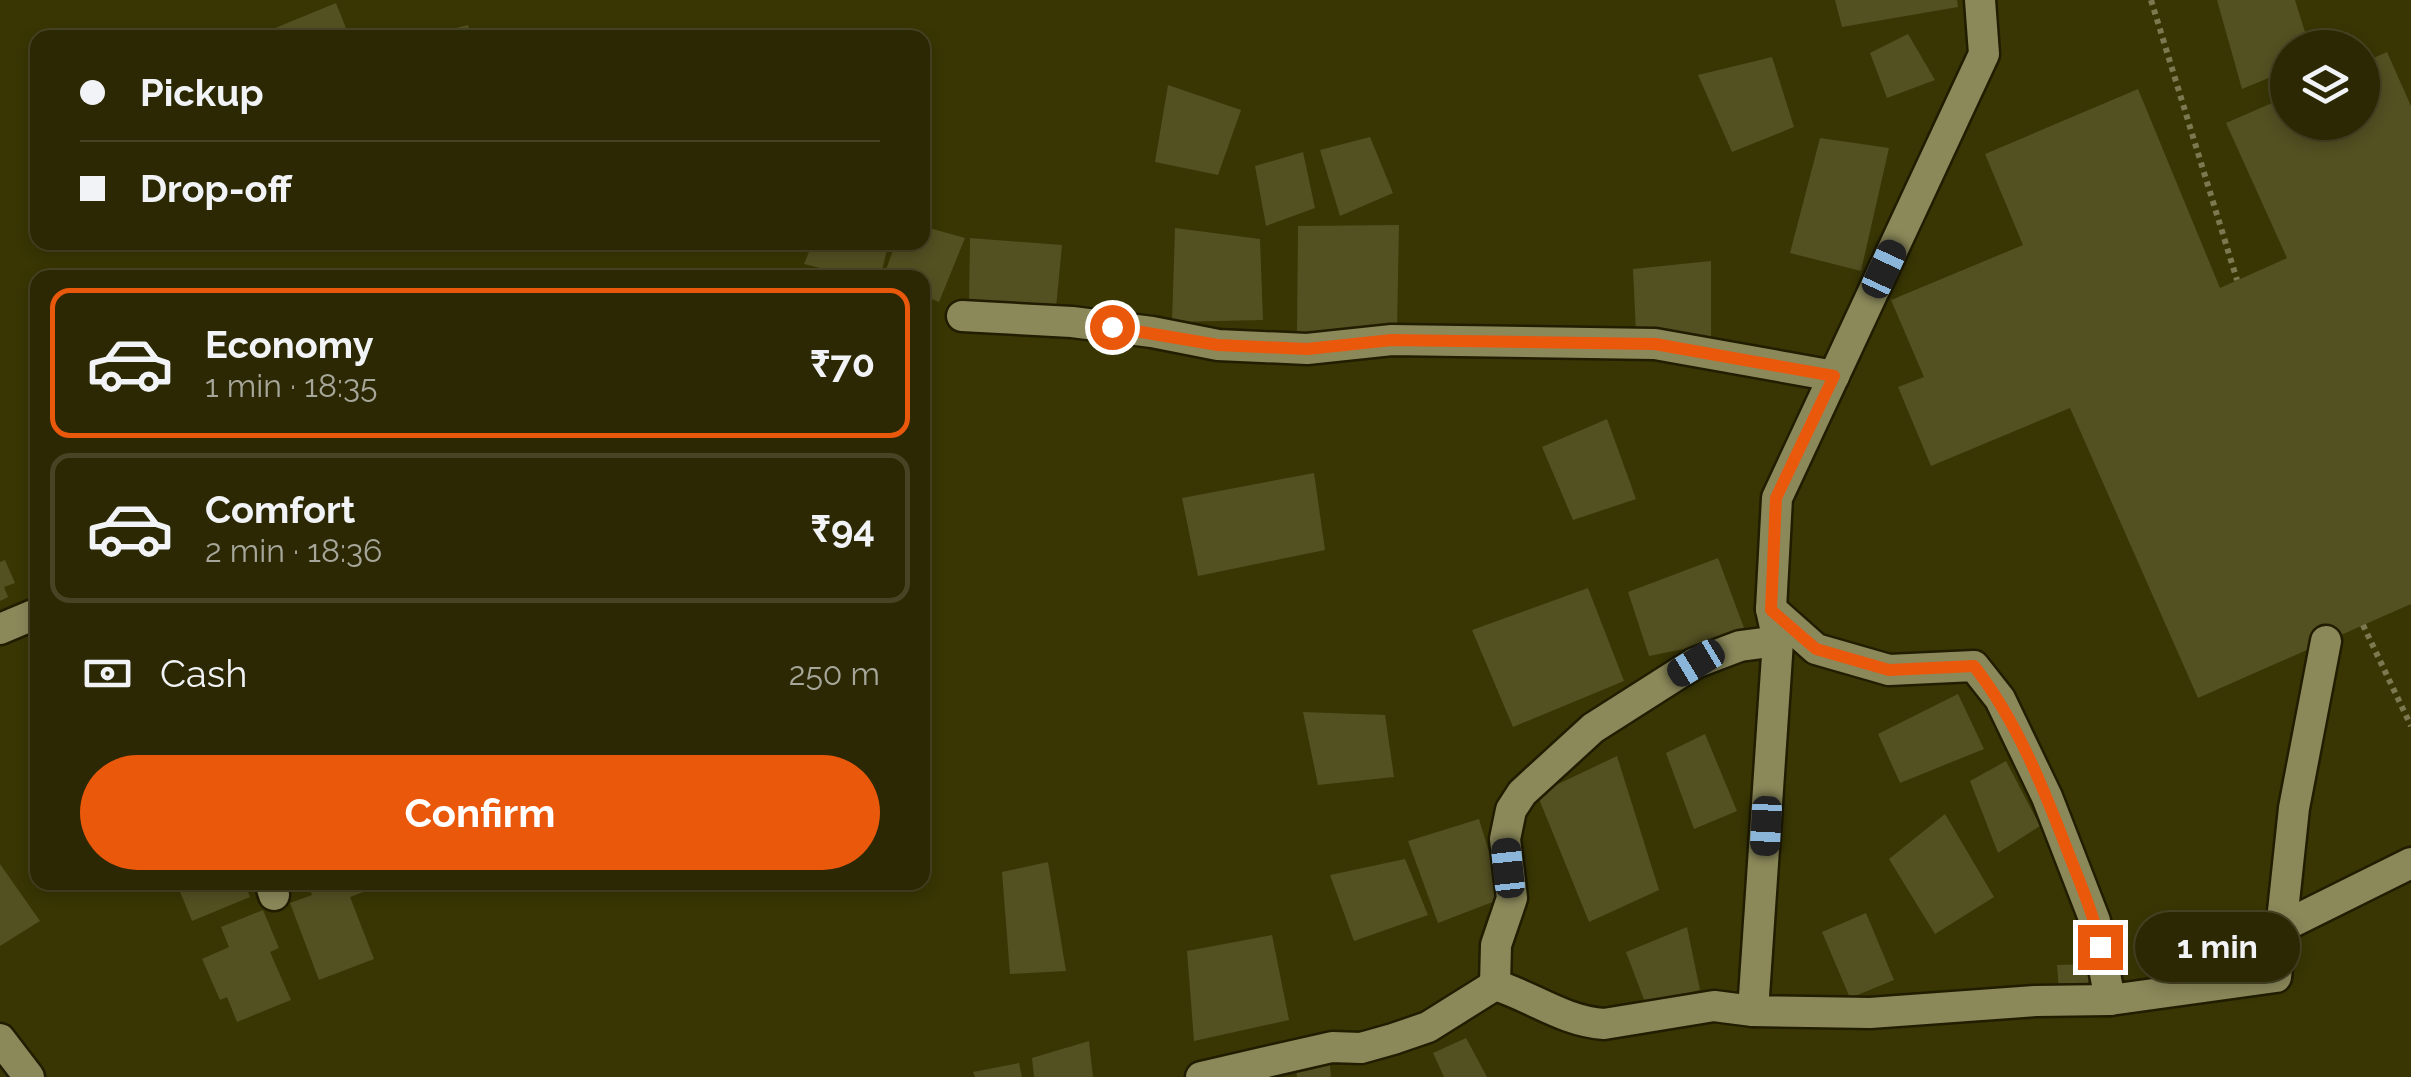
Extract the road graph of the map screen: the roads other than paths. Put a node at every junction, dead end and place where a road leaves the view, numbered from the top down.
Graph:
1 (1980, 0) edge
2 (962, 316) dead end
3 (1834, 376) junction
4 (1771, 610) junction
5 (30, 617) edge
6 (0, 630) edge
7 (1778, 641) junction
8 (2326, 641) dead end
9 (2411, 863) edge
10 (2282, 927) junction
11 (1495, 984) junction
12 (2110, 1000) junction
13 (1754, 1010) junction
14 (0, 1039) edge
15 (29, 1077) edge
16 (1202, 1077) edge

1 - 3 street
2 - 3 street
3 - 4 street
4 - 7 street
4 - 12 street
5 - 6 street
7 - 11 street
7 - 13 street
8 - 10 street
9 - 10 street
10 - 12 street
11 - 13 street
11 - 16 street
12 - 13 street
14 - 15 street

